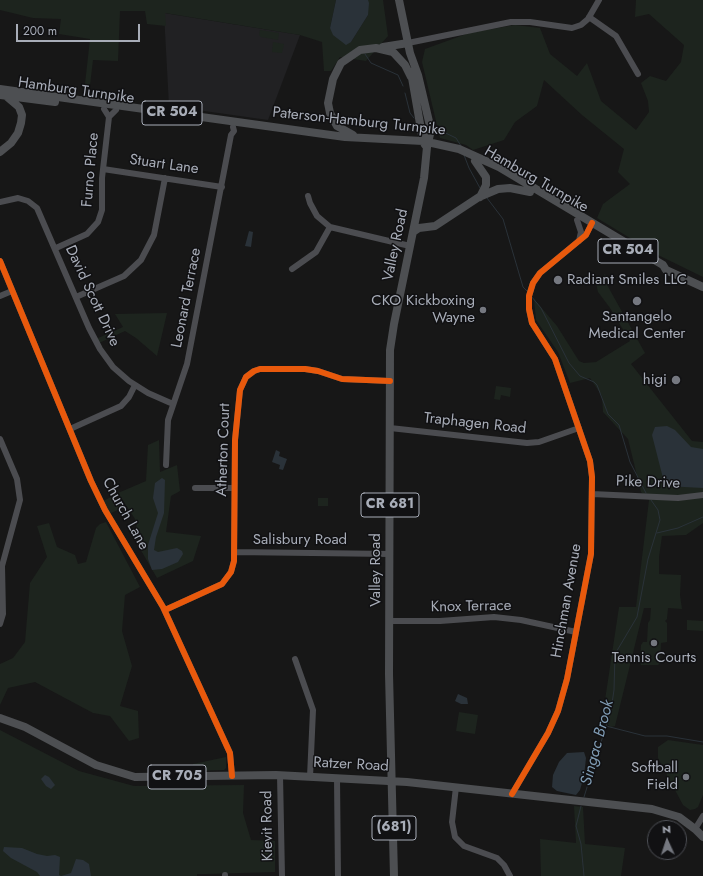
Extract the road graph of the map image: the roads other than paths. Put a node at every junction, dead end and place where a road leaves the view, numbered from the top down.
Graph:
1 (399, 0) edge
2 (599, 0) edge
3 (589, 17) junction
4 (408, 43) junction
5 (376, 48) junction
6 (410, 53) junction
7 (638, 74) dead end
8 (411, 77) junction
9 (0, 89) edge
10 (3, 96) edge
11 (104, 109) junction
12 (116, 110) junction
13 (109, 117) junction
14 (232, 131) junction
15 (359, 138) junction
16 (426, 143) junction
17 (0, 152) edge
18 (466, 155) junction
19 (103, 169) junction
20 (165, 178) junction
21 (222, 187) junction
22 (530, 192) junction
23 (308, 196) dead end
24 (479, 198) junction
25 (0, 202) edge
26 (577, 220) junction
27 (441, 221) junction
28 (414, 222) junction
29 (592, 226) junction
30 (330, 227) junction
31 (413, 232) junction
32 (579, 241) junction
33 (410, 246) junction
34 (56, 248) junction
35 (0, 261) edge
36 (292, 269) dead end
37 (703, 287) edge
38 (12, 291) junction
39 (0, 296) edge
40 (76, 297) junction
41 (390, 381) junction
42 (134, 385) junction
43 (172, 404) junction
44 (390, 428) junction
45 (579, 428) junction
46 (70, 429) junction
47 (0, 439) edge
48 (166, 465) dead end
49 (195, 488) dead end
50 (234, 488) junction
51 (592, 494) junction
52 (703, 495) edge
53 (0, 544) edge
54 (7, 546) junction
55 (234, 552) junction
56 (390, 554) junction
57 (165, 610) junction
58 (389, 621) junction
59 (0, 624) edge
60 (576, 632) junction
61 (295, 659) dead end
62 (0, 718) edge
63 (280, 775) junction
64 (232, 776) junction
65 (310, 777) junction
66 (337, 778) junction
67 (393, 781) junction
68 (456, 787) junction
69 (512, 794) junction
70 (703, 816) edge
71 (695, 828) junction
72 (703, 837) edge
73 (282, 876) edge
74 (338, 876) edge
75 (394, 876) edge
76 (510, 876) edge

1 - 4 main road, Valley Road / CR 681
2 - 3 street
3 - 4 street
3 - 7 street
4 - 5 main road
4 - 6 main road, Valley Road / CR 681
5 - 8 main road
5 - 15 main road
6 - 8 main road, Valley Road / CR 681
6 - 16 main road, Valley Road / CR 681
8 - 16 main road, Valley Road / CR 681
9 - 15 main road, Paterson-Hamburg Turnpike / CR 504
10 - 11 main road, Hamburg Turnpike / CR 504
10 - 17 main road
11 - 12 main road, Hamburg Turnpike / CR 504
11 - 13 street, Furno Place
12 - 13 street, Furno Place
12 - 14 main road, Hamburg Turnpike / CR 504
13 - 19 street, Furno Place
14 - 16 main road, Hamburg Turnpike / CR 504
14 - 21 street, Leonard Terrace
15 - 16 main road, Paterson-Hamburg Turnpike / CR 504
16 - 18 main road, Hamburg Turnpike / CR 504
16 - 28 main road, Valley Road / CR 681
18 - 22 main road, Hamburg Turnpike / CR 504
18 - 24 main road
18 - 29 main road, CR 504
19 - 20 street, Stuart Lane
19 - 34 street, Furno Place
20 - 21 street, Stuart Lane
20 - 40 street
21 - 43 street, Leonard Terrace
22 - 24 main road
22 - 26 main road, Hamburg Turnpike / CR 504
23 - 30 street
24 - 27 main road
25 - 34 street, David Scott Drive
26 - 29 main road, Hamburg Turnpike / CR 504
26 - 32 street
27 - 28 main road
27 - 31 main road
28 - 31 main road, Valley Road / CR 681
29 - 32 street, Hinchman Avenue
29 - 37 main road, Hamburg Turnpike / CR 504
30 - 33 street
30 - 36 street
31 - 33 main road, Valley Road / CR 681
32 - 45 street, Hinchman Avenue
33 - 41 main road, Valley Road / CR 681
34 - 40 street, David Scott Drive
35 - 38 street, Church Lane
38 - 39 street
38 - 46 street, Church Lane
40 - 42 street, David Scott Drive
41 - 44 main road, Valley Road / CR 681
41 - 50 street, Atherton Court
42 - 43 street, David Scott Drive
42 - 46 street
43 - 48 street, Leonard Terrace
44 - 45 street, Traphagen Road
44 - 56 main road, Valley Road / CR 681
45 - 51 street, Hinchman Avenue
46 - 57 street, Church Lane
47 - 54 street
49 - 50 street
50 - 55 street, Atherton Court
51 - 52 street, Pike Drive
51 - 60 street, Hinchman Avenue
53 - 54 street
54 - 59 street
55 - 56 street, Salisbury Road
55 - 57 street, Atherton Court
56 - 58 main road, Valley Road / CR 681
57 - 64 street, Church Lane
58 - 60 street, Knox Terrace
58 - 67 main road, Valley Road / CR 681
60 - 69 street, Hinchman Avenue
61 - 65 street
62 - 64 main road, Ratzer Road / CR 705
63 - 64 main road, Ratzer Road / CR 705
63 - 65 main road, Ratzer Road / CR 705
63 - 73 street, Kievit Road
65 - 66 main road, Ratzer Road / CR 705
66 - 67 main road, Ratzer Road / CR 705
66 - 74 street
67 - 68 main road, Ratzer Road / CR 705
67 - 75 main road, Valley Road / (681)
68 - 69 main road, Ratzer Road / CR 705
68 - 76 street
69 - 71 main road, Ratzer Road / CR 705
70 - 71 street
71 - 72 main road, Ratzer Road / CR 705

